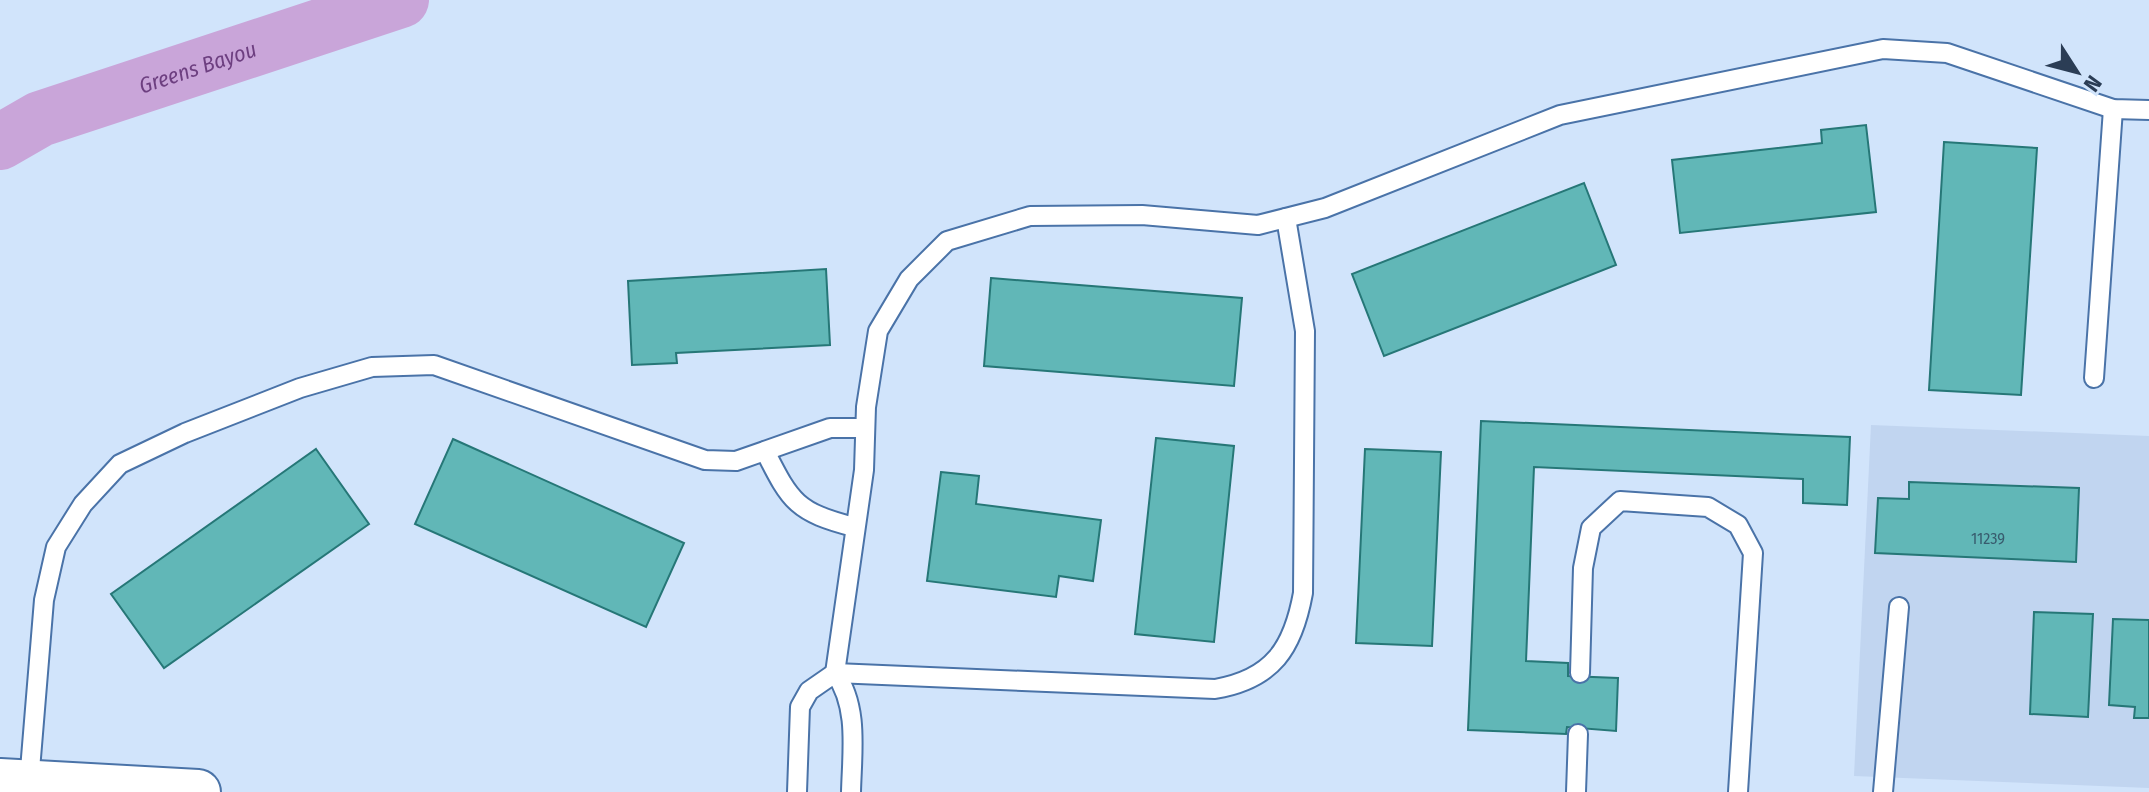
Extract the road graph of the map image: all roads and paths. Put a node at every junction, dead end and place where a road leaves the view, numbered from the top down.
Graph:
1 (2113, 109) junction
2 (2149, 110) edge
3 (1286, 218) junction
4 (2094, 378) dead end
5 (865, 428) junction
6 (765, 451) junction
7 (854, 527) junction
8 (1899, 607) dead end
9 (835, 673) junction
10 (1580, 673) dead end
11 (1578, 734) dead end
12 (14, 782) edge
13 (198, 792) edge
14 (797, 792) edge
15 (851, 792) edge
16 (1576, 792) edge
17 (1738, 792) edge
18 (1883, 792) edge

1 - 2 lane
1 - 3 lane
1 - 4 lane
3 - 5 lane
3 - 9 lane
5 - 6 lane
5 - 7 lane
6 - 7 lane
6 - 12 lane
7 - 9 lane
8 - 18 lane
9 - 14 lane
9 - 15 lane
10 - 17 lane
11 - 16 lane
12 - 13 main road

